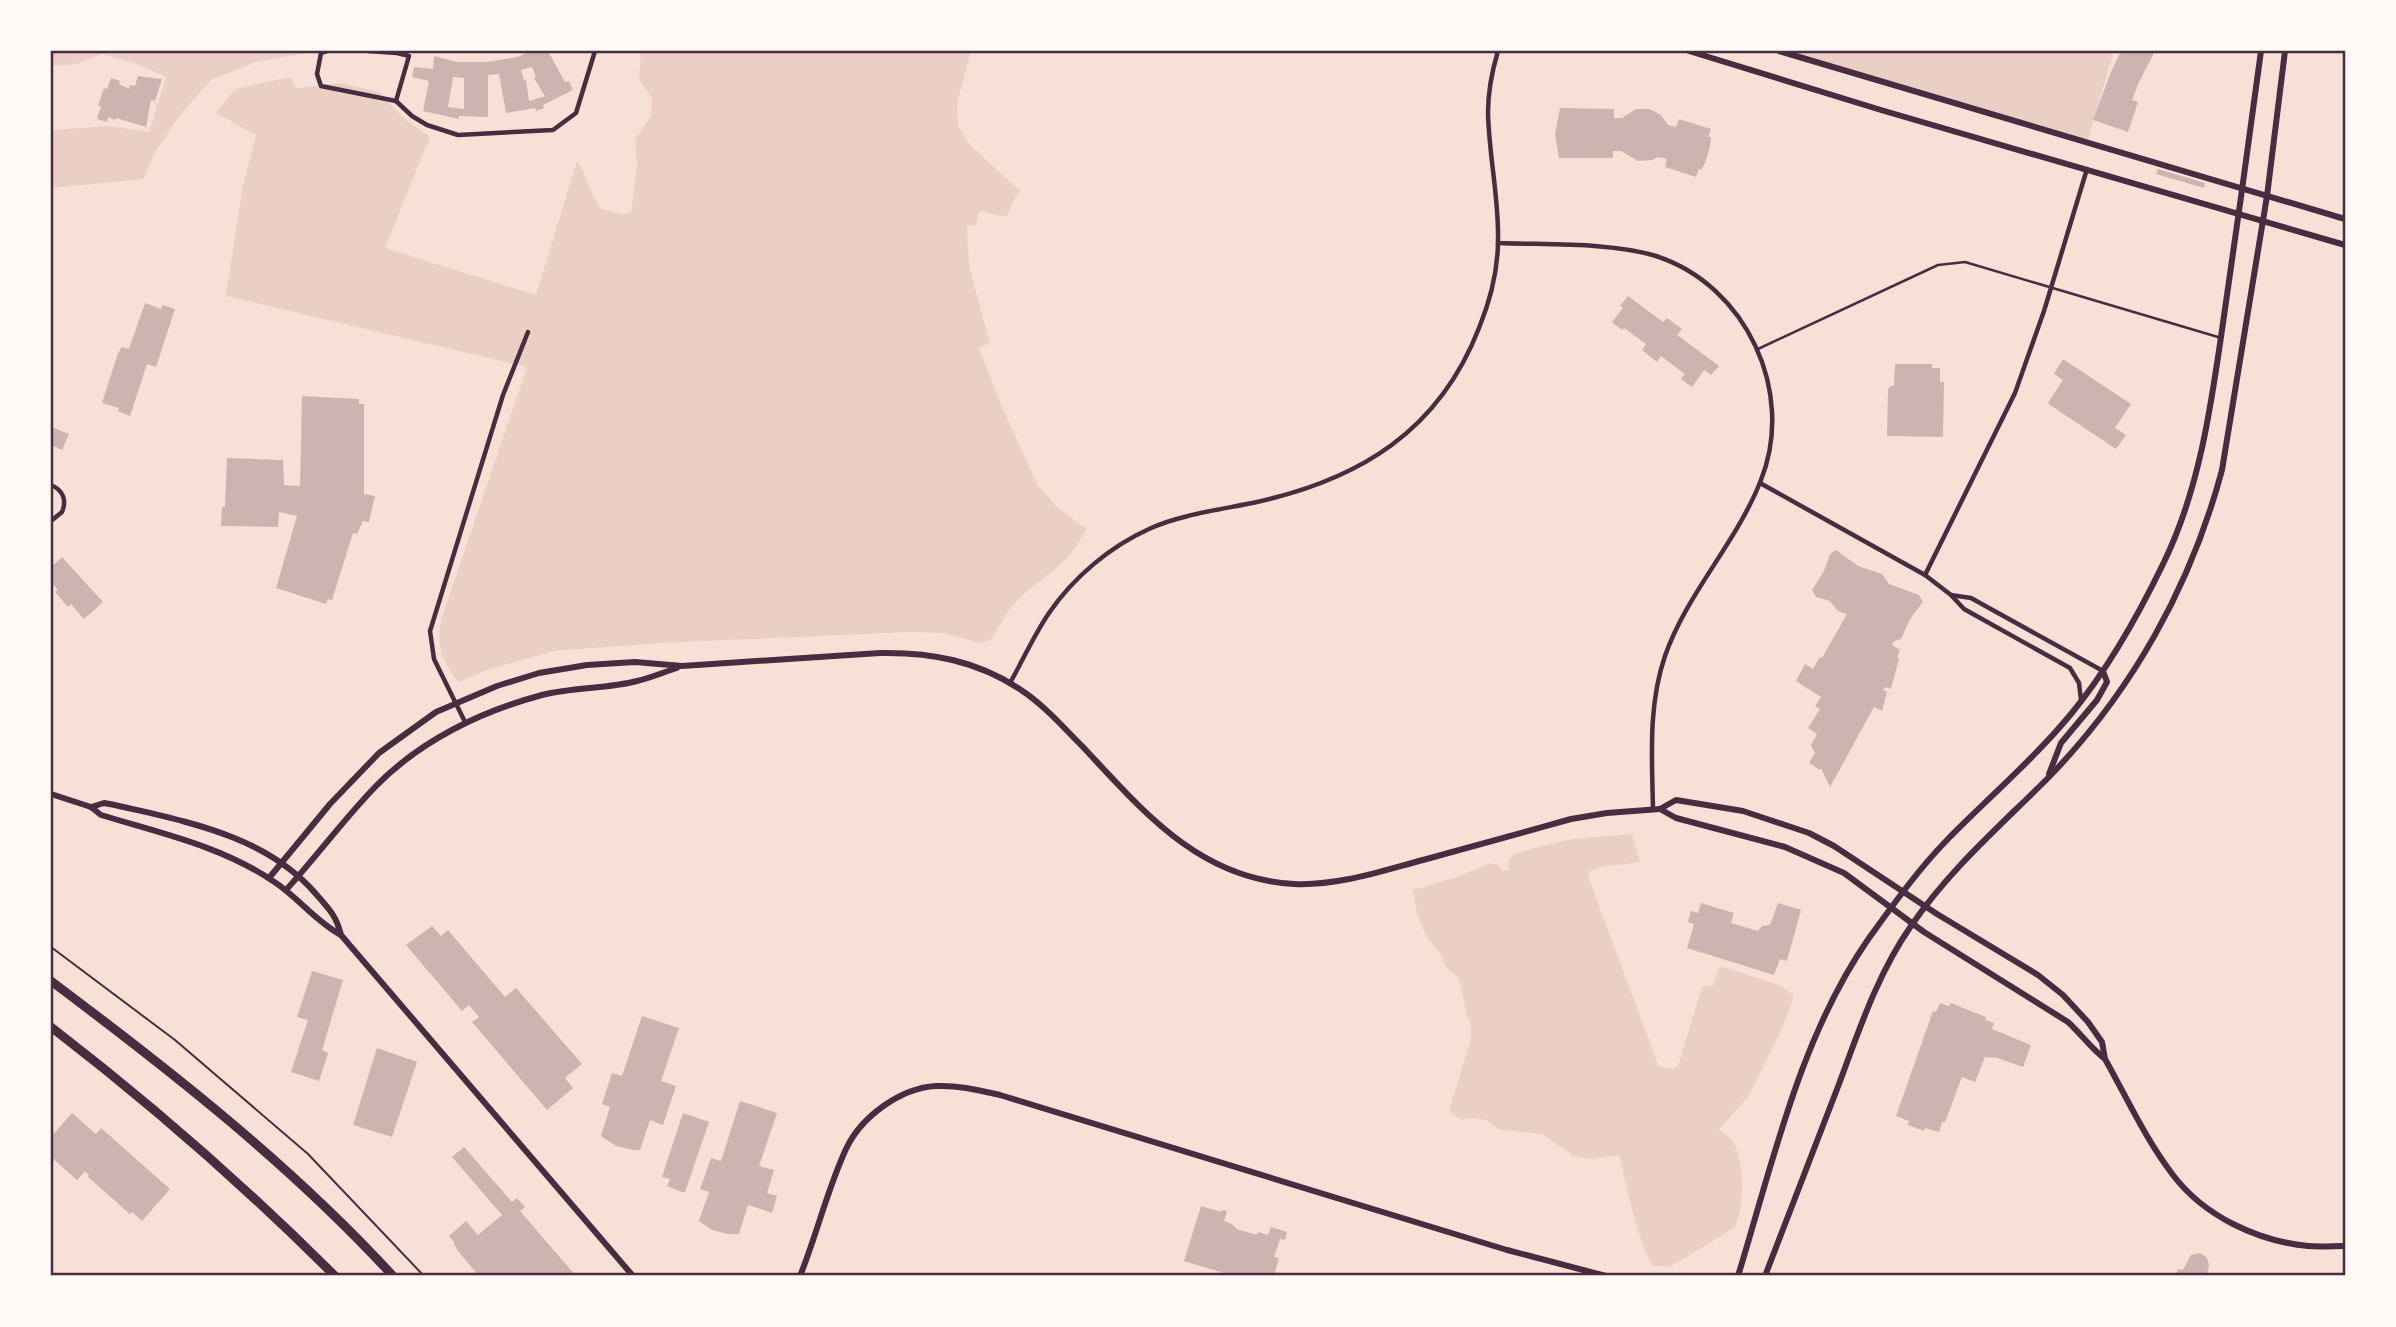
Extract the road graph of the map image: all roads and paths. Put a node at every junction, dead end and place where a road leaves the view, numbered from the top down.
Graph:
1 (327, 51) edge
2 (368, 51) edge
3 (596, 51) edge
4 (1498, 51) edge
5 (1689, 51) edge
6 (1779, 51) edge
7 (2261, 51) edge
8 (2285, 51) edge
9 (396, 101) junction
10 (2087, 169) junction
11 (2242, 189) junction
12 (2267, 196) junction
13 (2238, 214) junction
14 (2345, 219) edge
15 (2263, 221) junction
16 (1498, 243) junction
17 (2345, 245) edge
18 (2052, 287) junction
19 (528, 332) dead end
20 (2221, 338) junction
21 (1758, 349) junction
22 (1760, 483) junction
23 (51, 485) edge
24 (51, 520) edge
25 (1925, 575) junction
26 (1951, 595) junction
27 (682, 666) junction
28 (2103, 671) junction
29 (1010, 683) junction
30 (2081, 701) junction
31 (455, 703) junction
32 (466, 722) junction
33 (2047, 779) junction
34 (51, 794) edge
35 (91, 807) junction
36 (1657, 809) junction
37 (280, 863) junction
38 (298, 876) junction
39 (269, 878) junction
40 (286, 890) junction
41 (1903, 891) junction
42 (1925, 907) junction
43 (1892, 908) junction
44 (1913, 923) junction
45 (341, 935) junction
46 (51, 947) edge
47 (51, 981) edge
48 (51, 1027) edge
49 (2105, 1059) junction
50 (2345, 1246) edge
51 (335, 1276) edge
52 (393, 1276) edge
53 (424, 1276) edge
54 (633, 1276) edge
55 (800, 1276) edge
56 (1606, 1276) edge
57 (1738, 1276) edge
58 (1765, 1276) edge

1 - 9 street
2 - 9 street
3 - 9 street
4 - 16 street
5 - 10 street
6 - 11 street
7 - 11 street
8 - 12 street
10 - 13 street
10 - 18 street
11 - 12 street
11 - 13 street
12 - 14 street
12 - 15 street
13 - 15 street
13 - 20 street
15 - 17 street
15 - 33 street
16 - 21 street
16 - 29 street
18 - 20 lane
18 - 21 lane
18 - 25 street
19 - 31 street
20 - 28 street
21 - 22 street
22 - 25 street
22 - 36 street
23 - 24 street
25 - 26 street
26 - 28 street
26 - 30 street
27 - 29 street
27 - 31 street
27 - 32 street
28 - 30 street
28 - 33 street
29 - 36 street
30 - 41 street
31 - 32 street
31 - 37 street
32 - 38 street
33 - 42 street
34 - 35 street
35 - 37 street
35 - 39 street
36 - 41 street
36 - 43 street
37 - 38 street
37 - 39 street
38 - 40 street
38 - 45 street
39 - 40 street
40 - 45 street
41 - 42 street
41 - 43 street
42 - 44 street
42 - 49 street
43 - 44 street
43 - 57 street
44 - 49 street
44 - 58 street
45 - 54 street
46 - 53 path
47 - 52 highway
48 - 51 highway
49 - 50 street
55 - 56 street

